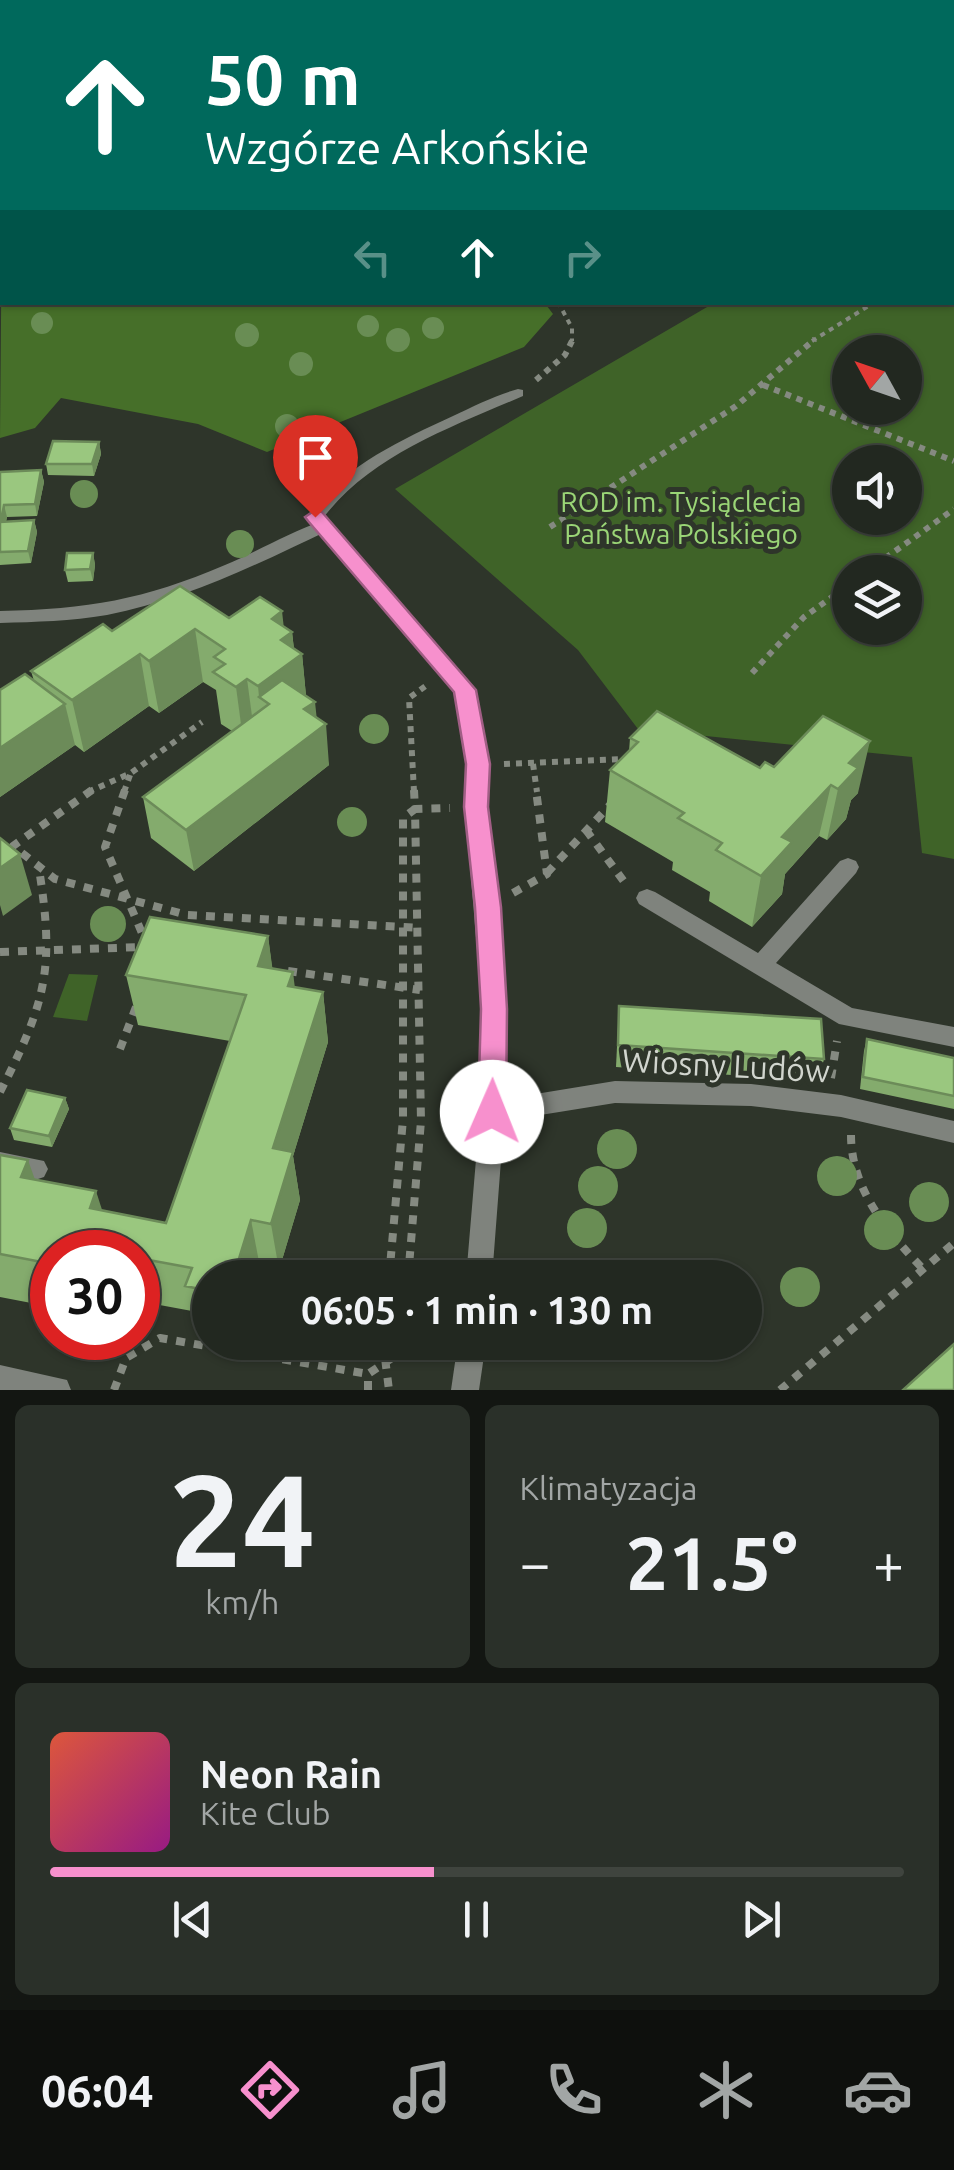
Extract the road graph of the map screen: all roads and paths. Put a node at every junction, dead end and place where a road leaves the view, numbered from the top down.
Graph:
1 (560, 305) edge
2 (870, 305) edge
3 (762, 385) junction
4 (518, 393) joint
5 (954, 461) edge
6 (954, 508) edge
7 (319, 521) junction
8 (550, 527) dead end
9 (889, 555) edge
10 (832, 597) edge
11 (0, 616) edge
12 (449, 670) junction
13 (752, 673) dead end
14 (202, 722) dead end
15 (632, 759) edge
16 (478, 764) junction
17 (533, 764) junction
18 (131, 773) junction
19 (612, 802) edge
20 (476, 807) junction
21 (415, 809) junction
22 (586, 830) junction
23 (848, 867) dead end
24 (38, 868) junction
25 (546, 874) junction
26 (124, 898) junction
27 (647, 898) joint
28 (488, 907) junction
29 (405, 927) junction
30 (420, 928) junction
31 (49, 948) junction
32 (148, 948) junction
33 (0, 952) edge
34 (154, 962) edge
35 (760, 966) junction
36 (275, 969) edge
37 (406, 988) junction
38 (420, 990) junction
39 (140, 997) edge
40 (848, 1017) junction
41 (954, 1037) edge
42 (120, 1050) dead end
43 (0, 1092) edge
44 (827, 1104) junction
45 (855, 1110) junction
46 (492, 1112) junction
47 (954, 1132) edge
48 (0, 1162) edge
49 (35, 1169) dead end
50 (954, 1243) edge
51 (391, 1260) edge
52 (410, 1260) edge
53 (480, 1260) edge
54 (923, 1269) junction
55 (389, 1360) edge
56 (469, 1360) edge
57 (386, 1362) junction
58 (368, 1374) junction
59 (0, 1379) edge
60 (58, 1390) edge
61 (114, 1390) edge
62 (368, 1390) edge
63 (388, 1390) edge
64 (465, 1390) edge
65 (780, 1390) edge

1 - 4 path
2 - 3 path
3 - 5 path
3 - 8 path
4 - 7 lane
6 - 9 path
7 - 11 lane
7 - 12 street
10 - 13 path
12 - 16 street
12 - 21 path
14 - 18 path
15 - 17 path
16 - 17 path
16 - 20 street
17 - 25 path
18 - 24 path
18 - 26 path
19 - 22 path
20 - 21 path
20 - 28 street
21 - 29 path
21 - 30 path
22 - 25 path
22 - 27 path
23 - 35 street
24 - 26 path
24 - 31 path
25 - 28 path
26 - 29 path
26 - 32 path
27 - 35 street
28 - 46 street
29 - 30 path
29 - 37 path
30 - 38 path
31 - 32 path
31 - 33 path
31 - 43 path
32 - 34 path
35 - 40 street
36 - 37 path
37 - 38 path
37 - 51 path
38 - 52 path
39 - 42 path
40 - 41 street
40 - 44 path
44 - 45 street, Wiosny Ludów
44 - 46 street, Wiosny Ludów
45 - 47 street, Wiosny Ludów
45 - 54 path
46 - 53 street
48 - 49 street
50 - 54 path
54 - 65 path
55 - 57 path
56 - 64 street
57 - 58 path
57 - 63 path
58 - 61 path
58 - 62 path
59 - 60 street

